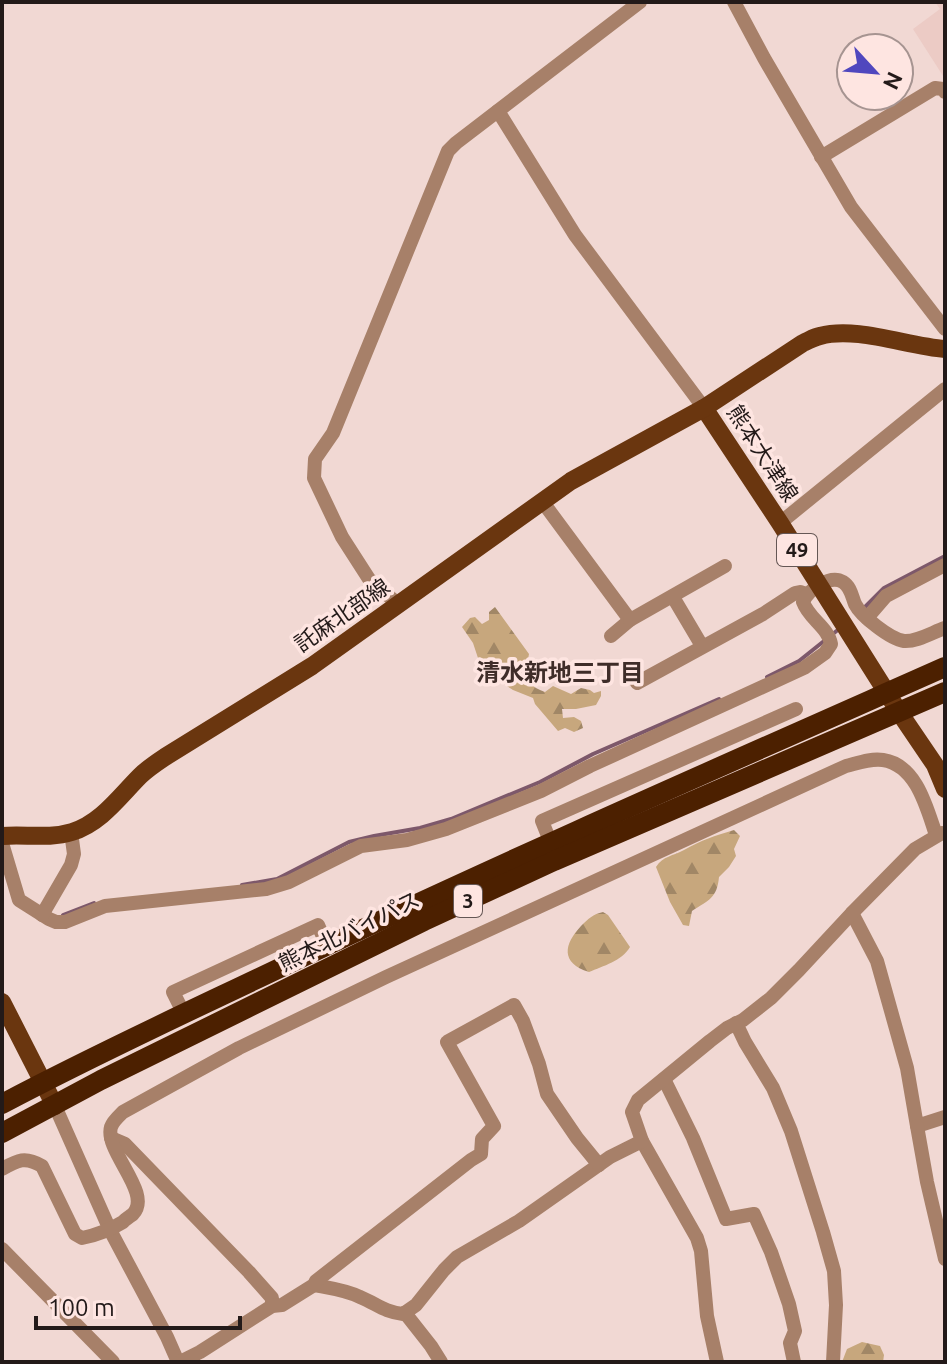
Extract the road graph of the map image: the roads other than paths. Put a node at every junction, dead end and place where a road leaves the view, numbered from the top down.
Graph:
1 (640, 2) edge
2 (734, 2) edge
3 (945, 92) edge
4 (498, 111) junction
5 (821, 157) junction
6 (945, 329) edge
7 (945, 349) edge
8 (945, 389) edge
9 (704, 408) junction
10 (542, 501) junction
11 (780, 523) junction
12 (945, 565) edge
13 (725, 566) dead end
14 (813, 590) junction
15 (673, 597) junction
16 (399, 605) junction
17 (867, 618) junction
18 (630, 620) junction
19 (945, 628) edge
20 (611, 636) dead end
21 (702, 646) junction
22 (945, 667) edge
23 (637, 683) dead end
24 (945, 692) edge
25 (887, 693) junction
26 (796, 709) dead end
27 (899, 712) junction
28 (710, 746) junction
29 (718, 767) junction
30 (945, 789) edge
31 (71, 832) junction
32 (941, 834) edge
33 (2, 836) edge
34 (550, 841) junction
35 (2, 843) edge
36 (852, 913) junction
37 (42, 915) junction
38 (2, 1002) edge
39 (736, 1023) junction
40 (664, 1079) junction
41 (43, 1082) junction
42 (2, 1104) edge
43 (55, 1106) junction
44 (945, 1117) edge
45 (917, 1126) junction
46 (2, 1133) edge
47 (111, 1138) junction
48 (642, 1141) junction
49 (599, 1165) junction
50 (2, 1169) edge
51 (110, 1230) junction
52 (2, 1249) edge
53 (945, 1259) edge
54 (314, 1285) junction
55 (272, 1306) junction
56 (405, 1313) junction
57 (113, 1362) edge
58 (179, 1362) edge
59 (441, 1362) edge
60 (717, 1362) edge
61 (794, 1362) edge
62 (833, 1362) edge

1 - 4 street
2 - 5 street
3 - 5 street
4 - 9 street
4 - 16 street
5 - 6 street
7 - 9 main road, 熊本大津線
8 - 11 street
9 - 10 main road, 託麻北部線
9 - 11 main road, 熊本大津線 / 49
10 - 16 main road, 託麻北部線
10 - 18 street
11 - 14 main road, 熊本大津線 / 49
12 - 17 street
13 - 15 street
14 - 17 street
14 - 21 street
14 - 25 main road, 熊本大津線 / 49
14 - 37 street
15 - 18 street
15 - 21 street
16 - 31 main road, 託麻北部線
17 - 19 street
18 - 20 street
21 - 23 street
22 - 25 highway, 熊本北バイパス / 3
24 - 27 highway, 熊本北バイパス / 3
25 - 27 main road, 熊本大津線 / 49
25 - 29 highway, 熊本北バイパス / 3
26 - 28 street
27 - 30 main road, 熊本大津線 / 49
27 - 43 highway, 熊本北バイパス / 3
28 - 29 street
28 - 34 street
29 - 34 highway, 熊本北バイパス / 3
31 - 33 main road, 託麻北部線
31 - 37 street
32 - 36 street
32 - 47 street
34 - 41 highway, 熊本北バイパス / 3
35 - 37 street
36 - 39 street
36 - 45 street
38 - 41 main road
39 - 40 street
39 - 62 street
40 - 48 street
40 - 61 street
41 - 42 highway, 熊本北バイパス / 3
41 - 43 main road
43 - 46 highway, 熊本北バイパス / 3
43 - 51 street
44 - 45 street
45 - 53 street
47 - 51 street
47 - 55 street
48 - 49 street
48 - 60 street
49 - 54 street
49 - 56 street
50 - 51 street
51 - 58 street
52 - 57 street
54 - 55 street
54 - 56 street
55 - 58 street
56 - 59 street

